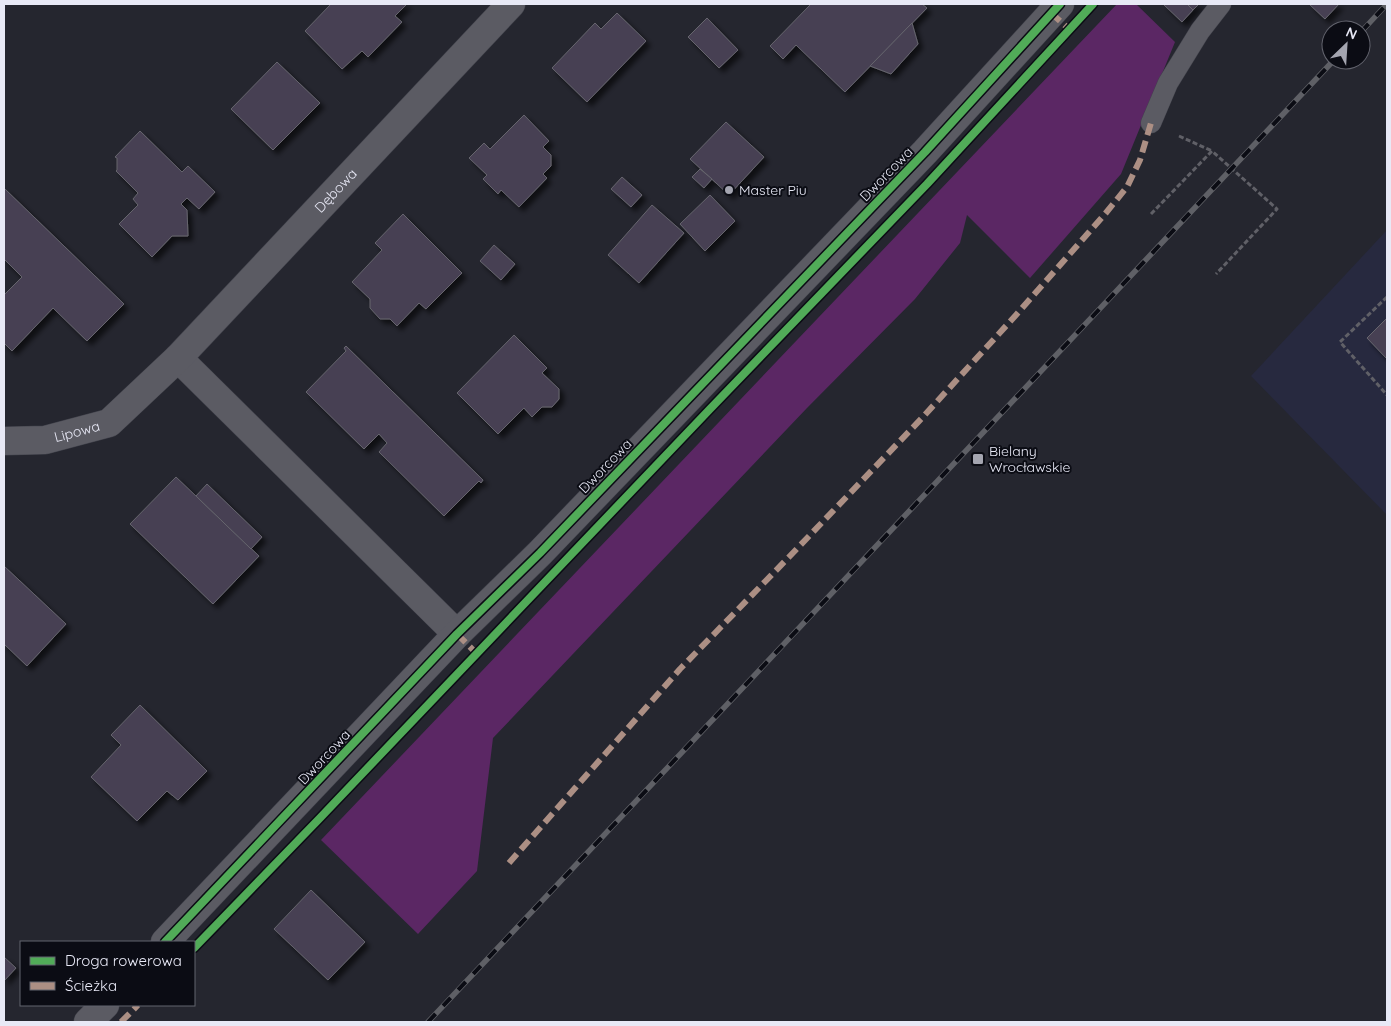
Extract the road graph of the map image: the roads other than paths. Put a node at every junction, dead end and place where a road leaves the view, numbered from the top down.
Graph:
1 (511, 4) edge
2 (1221, 4) edge
3 (1051, 7) edge
4 (1151, 123) road end
5 (169, 367) junction
6 (4, 441) edge
7 (457, 634) junction
8 (166, 941) edge
9 (104, 1006) edge
10 (88, 1022) edge

1 - 5 street, Dębowa
2 - 4 lane
3 - 7 street, Dworcowa
5 - 6 street, Lipowa
5 - 7 street
7 - 8 street, Dworcowa
9 - 10 street

